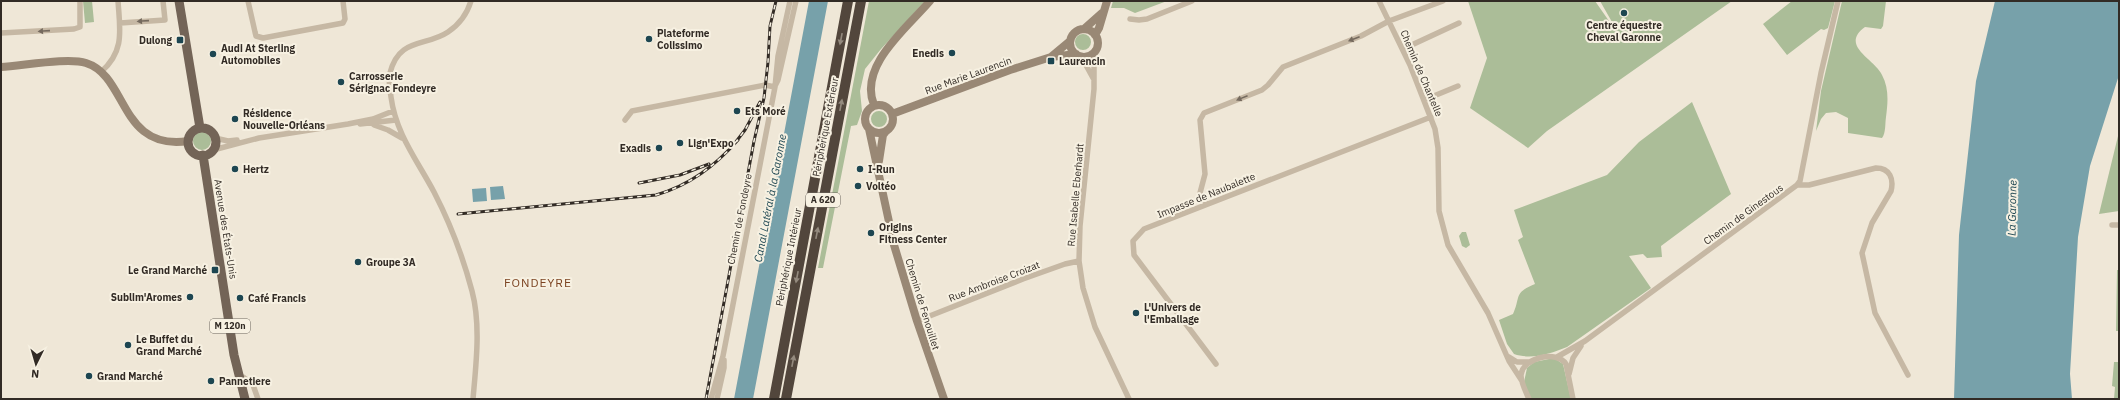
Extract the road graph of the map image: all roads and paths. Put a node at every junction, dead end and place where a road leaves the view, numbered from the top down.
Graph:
1 (80, 1) edge
2 (118, 1) edge
3 (163, 1) edge
4 (179, 1) edge
5 (248, 1) edge
6 (343, 1) edge
7 (471, 1) edge
8 (790, 1) edge
9 (796, 1) edge
10 (848, 1) edge
11 (861, 1) edge
12 (930, 1) edge
13 (1107, 1) edge
14 (1192, 1) edge
15 (1379, 1) edge
16 (1443, 1) edge
17 (1838, 1) edge
18 (1104, 11) junction
19 (1130, 19) dead end
20 (1389, 21) junction
21 (120, 23) junction
22 (1460, 23) dead end
23 (1084, 29) junction
24 (1, 34) edge
25 (1095, 35) junction
26 (1070, 41) junction
27 (1403, 49) junction
28 (1094, 52) junction
29 (1078, 55) junction
30 (1051, 56) junction
31 (1, 67) edge
32 (101, 72) junction
33 (1094, 80) junction
34 (1458, 86) dead end
35 (775, 87) junction
36 (1424, 100) junction
37 (874, 105) junction
38 (393, 111) junction
39 (892, 114) junction
40 (1431, 117) junction
41 (396, 120) junction
42 (625, 120) dead end
43 (348, 124) junction
44 (370, 124) junction
45 (200, 128) junction
46 (869, 129) junction
47 (886, 131) junction
48 (215, 138) junction
49 (403, 138) junction
50 (250, 140) junction
51 (188, 141) junction
52 (213, 150) junction
53 (203, 155) junction
54 (878, 168) junction
55 (1797, 185) junction
56 (1207, 204) junction
57 (2112, 225) dead end
58 (2119, 225) edge
59 (1079, 261) junction
60 (917, 321) junction
61 (1585, 341) junction
62 (1507, 355) junction
63 (723, 356) junction
64 (1557, 357) junction
65 (1529, 362) junction
66 (1216, 364) dead end
67 (1908, 375) dead end
68 (1569, 376) junction
69 (239, 379) junction
70 (1522, 381) junction
71 (239, 399) edge
72 (245, 399) edge
73 (258, 399) edge
74 (473, 399) edge
75 (712, 399) edge
76 (717, 399) edge
77 (774, 399) edge
78 (786, 399) edge
79 (944, 399) edge
80 (1129, 399) edge
81 (1529, 399) edge
82 (1573, 399) edge

1 -> 24 street
2 - 21 street
3 -> 21 street
4 - 45 main road
5 - 6 street
7 - 38 street
8 - 35 street, Chemin de Fondeyre
9 - 35 street, Chemin de Fondeyre
10 -> 77 highway, Périphérique Intérieur / A 620
78 -> 11 highway, Périphérique Extérieur / A 620
12 - 37 street
13 - 18 street
14 - 19 street
15 - 20 street, Chemin de Chantelle
16 - 20 street
17 - 55 street, Chemin de Ginestous
18 - 23 street
18 - 25 street
20 - 27 street, Chemin de Chantelle
20 -> 56 street
21 - 32 street
22 - 27 street
23 - 25 street
23 - 26 street
25 - 28 street
26 - 29 street
26 - 30 street, Rue Marie Laurencin
27 - 36 street, Chemin de Chantelle
28 - 29 street
28 - 33 street, Rue Isabelle Eberhardt
29 - 30 street, Rue Marie Laurencin
29 - 33 street
30 - 39 street, Rue Marie Laurencin
31 - 32 street
32 - 51 street
33 - 59 street, Rue Isabelle Eberhardt
34 - 36 street
35 - 42 street
35 - 63 street, Chemin de Fondeyre
36 - 40 street, Chemin de Chantelle
37 - 39 street
37 - 46 street
38 - 41 street
38 - 43 street
39 - 47 street
40 - 56 street, Impasse de Naubalette
40 - 62 street, Chemin de Chantelle
41 - 44 street
41 - 49 street
43 - 44 street
43 - 50 street
44 - 49 street
45 - 48 main road
45 - 51 main road
46 - 47 street
46 - 54 street, Chemin de Fenouillet
47 - 54 street, Chemin de Fenouillet
48 - 50 street
48 - 52 main road
49 - 74 street
50 - 52 street
51 - 53 main road
52 - 53 main road
53 - 69 main road, Avenue des États-Unis / M 120n
54 - 60 street, Chemin de Fenouillet
55 - 61 street, Chemin de Ginestous
55 - 67 street
56 - 66 street, Impasse de Naubalette
57 - 58 street
59 - 60 street, Rue Ambroise Croizat
59 - 80 street, Rue Isabelle Eberhardt
60 - 79 street, Chemin de Fenouillet
61 - 64 street, Chemin de Ginestous
61 - 68 street, Chemin de Ginestous
62 - 65 street
62 - 70 street, Chemin de Chantelle
63 - 75 street, Chemin de Fondeyre
63 - 76 street, Chemin de Fondeyre
64 - 65 street, Chemin de Ginestous
64 - 68 street, Chemin de Ginestous
65 - 70 street
68 - 82 street, Chemin de Ginestous
69 - 71 main road, Avenue des États-Unis / M 120n
69 - 72 main road, Avenue des États-Unis / M 120n
69 - 73 street
70 - 81 street

